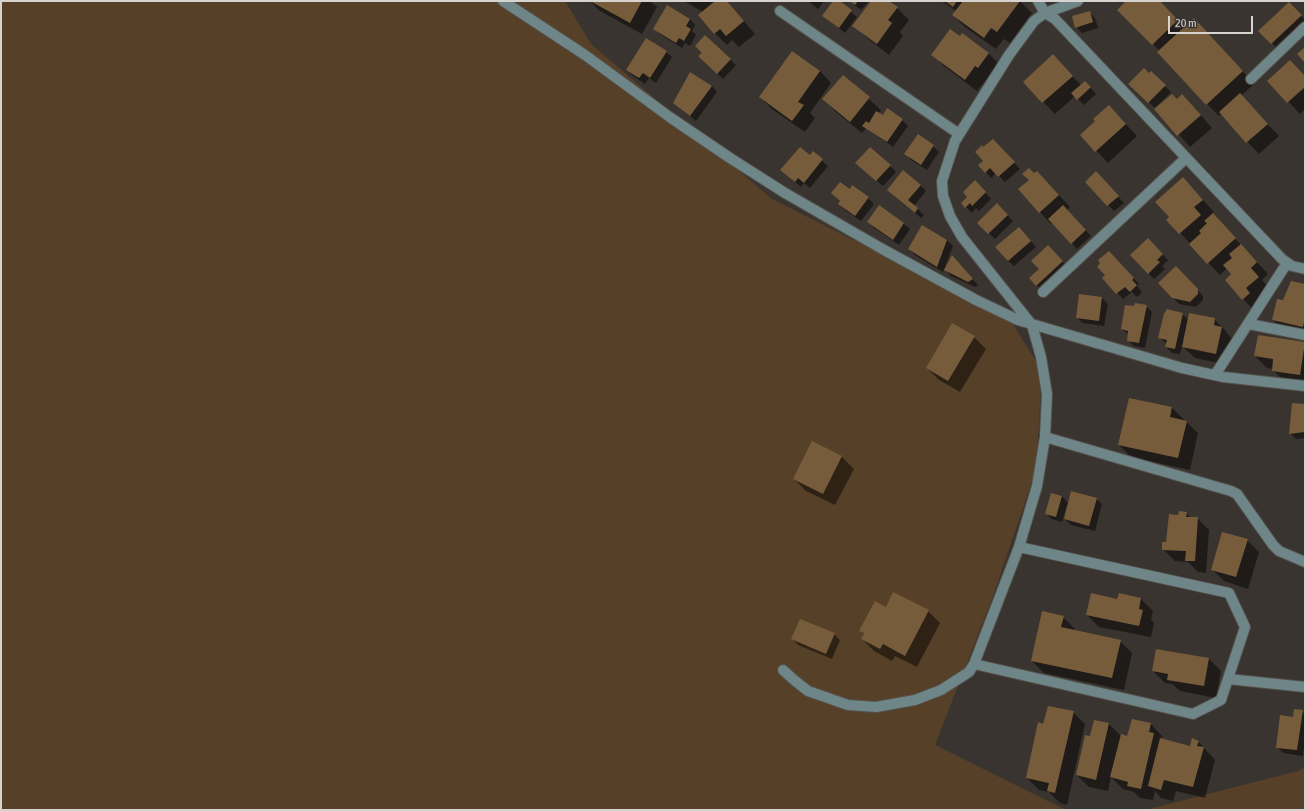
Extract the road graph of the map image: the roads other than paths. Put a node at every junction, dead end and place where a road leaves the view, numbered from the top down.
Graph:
1 (503, 1) edge
2 (1038, 1) edge
3 (1078, 1) edge
4 (780, 11) dead end
5 (1045, 13) junction
6 (1305, 27) edge
7 (1251, 79) dead end
8 (959, 134) junction
9 (1186, 158) junction
10 (1287, 263) junction
11 (1305, 269) edge
12 (1043, 292) dead end
13 (1249, 324) junction
14 (1032, 325) junction
15 (1305, 335) edge
16 (1215, 375) junction
17 (1305, 386) edge
18 (1046, 438) junction
19 (1019, 547) junction
20 (1305, 562) edge
21 (974, 664) junction
22 (783, 670) dead end
23 (1228, 679) junction
24 (1305, 687) edge

1 - 14 street
2 - 5 street
3 - 5 street
4 - 8 street
5 - 8 street
5 - 9 street
6 - 7 street
8 - 14 street
9 - 10 street
9 - 12 street
10 - 11 street
10 - 13 street
13 - 15 street
13 - 16 street
14 - 16 street
14 - 18 street
16 - 17 street
18 - 19 street
18 - 20 street
19 - 21 street
19 - 23 street
21 - 22 street
21 - 23 street
23 - 24 street

